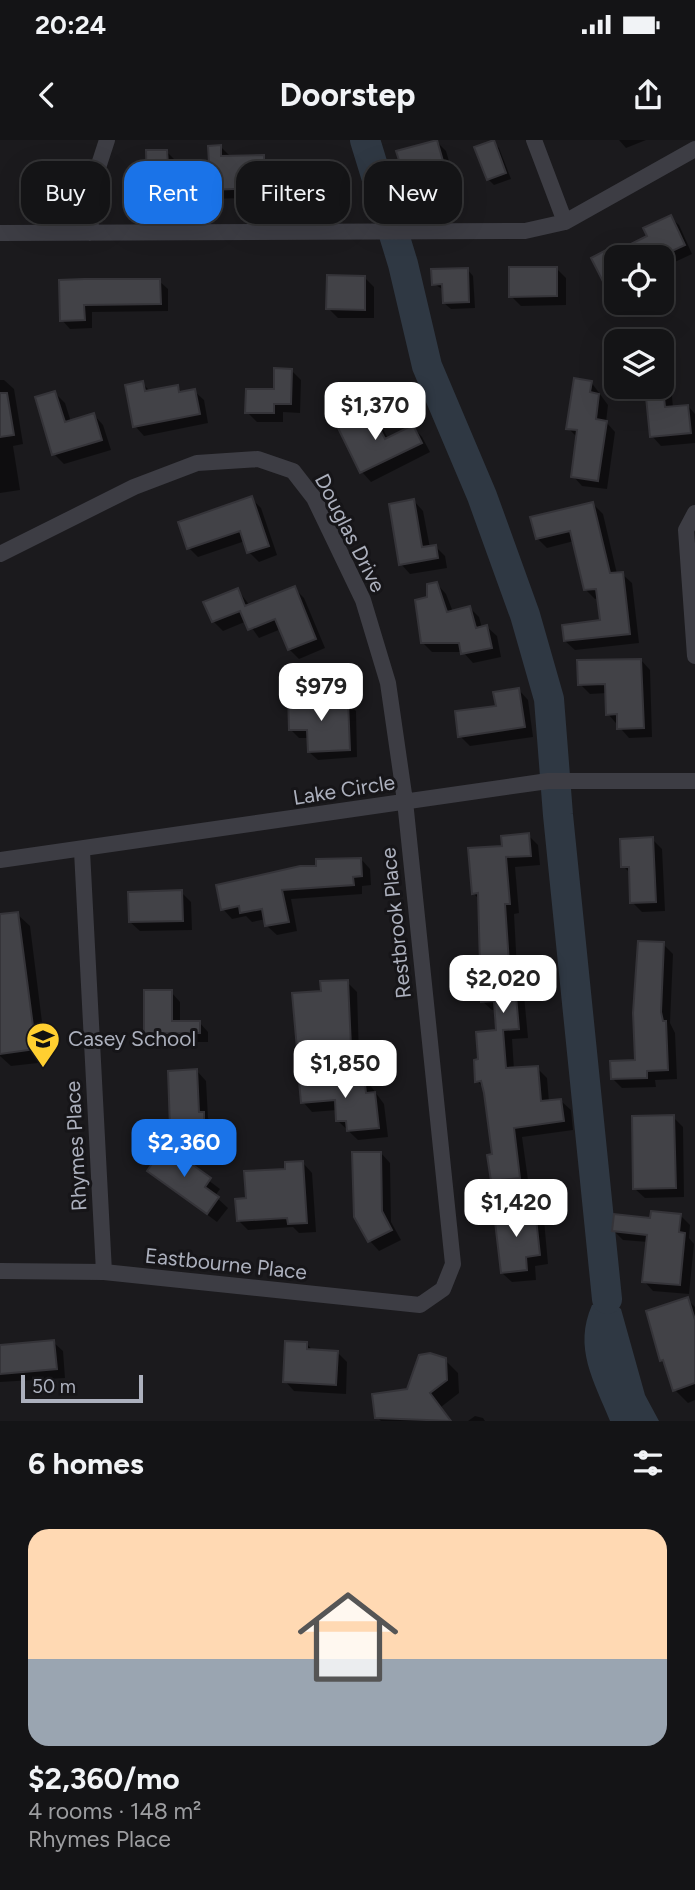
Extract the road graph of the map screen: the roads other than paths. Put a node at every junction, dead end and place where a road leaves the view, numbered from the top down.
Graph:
1 (107, 140) edge
2 (534, 140) edge
3 (695, 149) edge
4 (565, 222) junction
5 (0, 233) edge
6 (90, 233) junction
7 (695, 513) edge
8 (0, 554) edge
9 (695, 656) edge
10 (695, 781) edge
11 (405, 801) junction
12 (82, 851) junction
13 (0, 860) edge
14 (0, 1270) edge
15 (104, 1272) junction
16 (443, 1289) joint

1 - 6 street
2 - 4 street
3 - 4 street
4 - 6 street
5 - 6 street
7 - 9 street
8 - 11 street, Douglas Drive
10 - 11 street, Lake Circle
11 - 12 street, Lake Circle
11 - 16 street, Restbrook Place
12 - 13 street, Lake Circle
12 - 15 street, Rhymes Place
14 - 15 street, Eastbourne Place
15 - 16 street, Eastbourne Place

